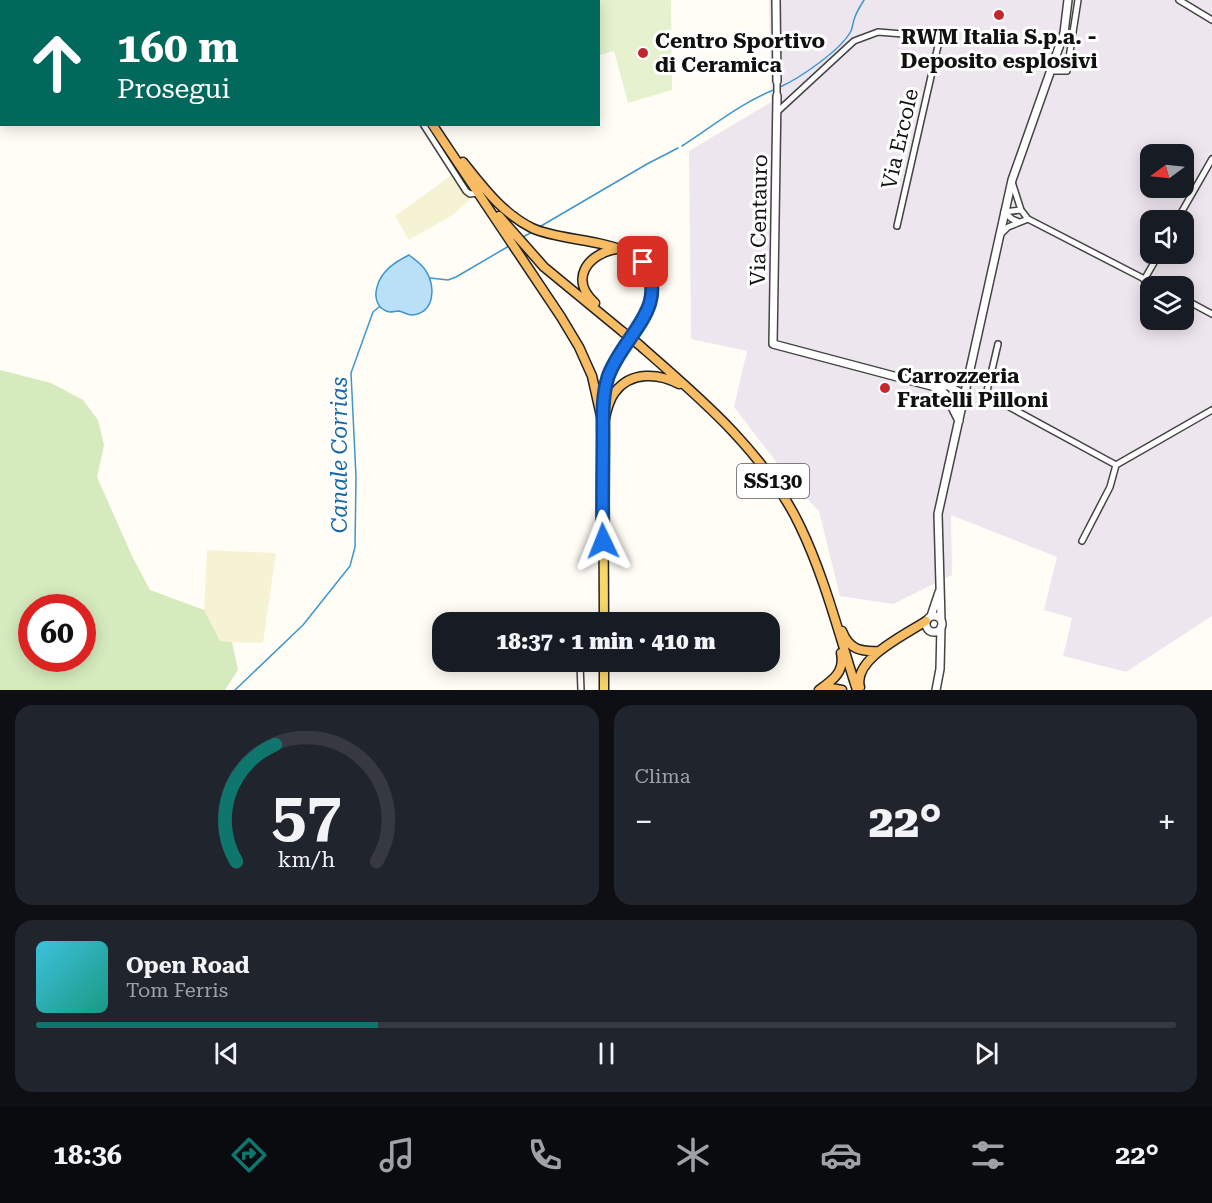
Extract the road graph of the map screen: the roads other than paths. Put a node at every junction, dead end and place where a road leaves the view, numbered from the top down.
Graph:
1 (776, 0) edge
2 (1068, 0) edge
3 (1078, 0) edge
4 (1179, 0) edge
5 (1212, 20) edge
6 (1051, 71) junction
7 (777, 81) joint
8 (777, 96) joint
9 (777, 112) junction
10 (424, 126) edge
11 (433, 126) edge
12 (439, 126) edge
13 (448, 148) junction
14 (1212, 159) edge
15 (463, 162) junction
16 (1012, 180) junction
17 (478, 193) junction
18 (491, 207) junction
19 (1020, 210) junction
20 (1183, 210) edge
21 (1004, 212) junction
22 (1028, 219) junction
23 (1019, 222) junction
24 (897, 226) dead end
25 (998, 237) junction
26 (513, 240) junction
27 (618, 248) junction
28 (1140, 277) edge
29 (1194, 305) edge
30 (1212, 314) edge
31 (623, 332) junction
32 (998, 344) dead end
33 (969, 373) junction
34 (675, 379) junction
35 (948, 386) junction
36 (939, 388) junction
37 (946, 395) junction
38 (964, 395) junction
39 (603, 400) joint
40 (1212, 410) edge
41 (959, 421) junction
42 (603, 425) junction
43 (1116, 465) junction
44 (1082, 541) dead end
45 (940, 587) junction
46 (826, 594) junction
47 (604, 612) edge
48 (941, 623) junction
49 (930, 624) junction
50 (941, 648) junction
51 (880, 651) junction
52 (580, 672) edge
53 (604, 672) edge
54 (820, 689) edge
55 (581, 690) edge
56 (604, 690) edge
57 (842, 690) edge
58 (859, 690) edge
59 (936, 690) edge

1 - 7 street
2 - 6 street
3 - 6 street
4 - 5 street
6 - 16 street
7 - 8 street
8 - 9 street, Via Centauro
9 - 24 street, Via Ercole
9 - 36 street, Via Centauro
10 - 17 street
11 - 13 highway, SS130
12 - 15 highway, SS130
13 - 17 highway
13 - 18 highway, SS130
14 - 20 street
15 - 18 highway, SS130
15 - 27 highway
16 - 19 street
16 - 21 street
17 - 26 highway
18 - 26 highway, SS130
19 - 21 street
19 - 22 street
21 - 23 street
21 - 25 street
22 - 23 street
22 - 28 street
23 - 25 street
25 - 33 street
26 - 31 highway, SS130
26 - 42 highway
27 - 31 highway
27 - 39 highway
29 - 30 street
31 - 34 highway, SS130, bridge
32 - 43 street
33 - 35 street
33 - 38 street
34 - 42 highway
34 - 46 highway, SS130
35 - 36 street
35 - 38 street
36 - 37 street
37 - 38 street
37 - 41 street
38 - 41 street
39 - 42 main road
40 - 43 street
41 - 45 street
42 - 47 main road
43 - 44 street
45 - 48 street
45 - 49 street
46 - 51 highway
46 - 54 highway
46 - 58 highway, SS130
48 - 49 street
48 - 49 street
48 - 50 street
49 - 50 street
49 - 51 highway
50 - 59 street
51 - 58 highway
52 - 55 street
53 - 56 main road
54 - 57 highway

